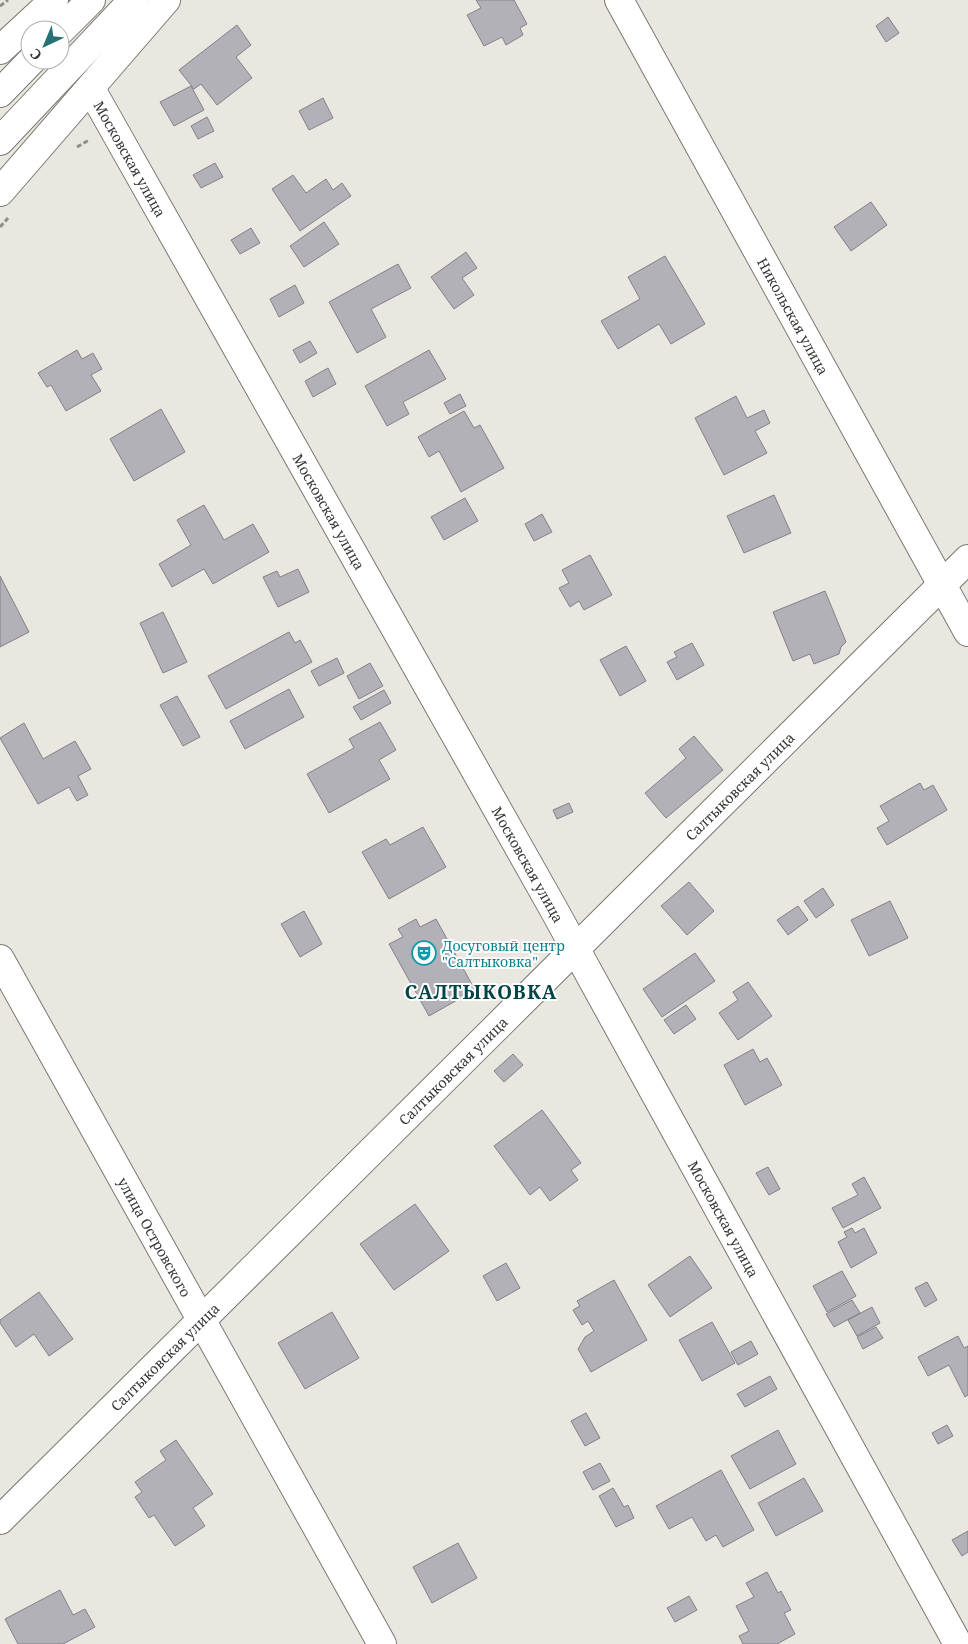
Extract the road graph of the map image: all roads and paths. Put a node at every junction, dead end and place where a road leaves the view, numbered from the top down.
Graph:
1 (8, 0) edge
2 (54, 0) edge
3 (91, 0) edge
4 (134, 0) edge
5 (166, 0) edge
6 (619, 0) edge
7 (0, 6) edge
8 (70, 21) edge
9 (0, 50) edge
10 (22, 70) edge
11 (91, 89) junction
12 (0, 93) edge
13 (0, 141) edge
14 (0, 192) edge
15 (968, 559) edge
16 (942, 585) junction
17 (968, 632) edge
18 (574, 950) junction
19 (0, 959) edge
20 (201, 1320) junction
21 (0, 1520) edge
22 (382, 1644) edge
23 (958, 1644) edge

1 - 7 path
2 - 9 street
3 - 8 street
4 - 13 street
5 - 11 street
6 - 16 street, Никольская улица
10 - 12 street
11 - 14 street
11 - 18 street, Московская улица
15 - 16 street, Салтыковская улица
16 - 17 street, Никольская улица
16 - 18 street, Салтыковская улица
18 - 20 street, Салтыковская улица
18 - 23 street, Московская улица
19 - 20 street, улица Островского
20 - 21 street, Салтыковская улица
20 - 22 street, улица Островского

